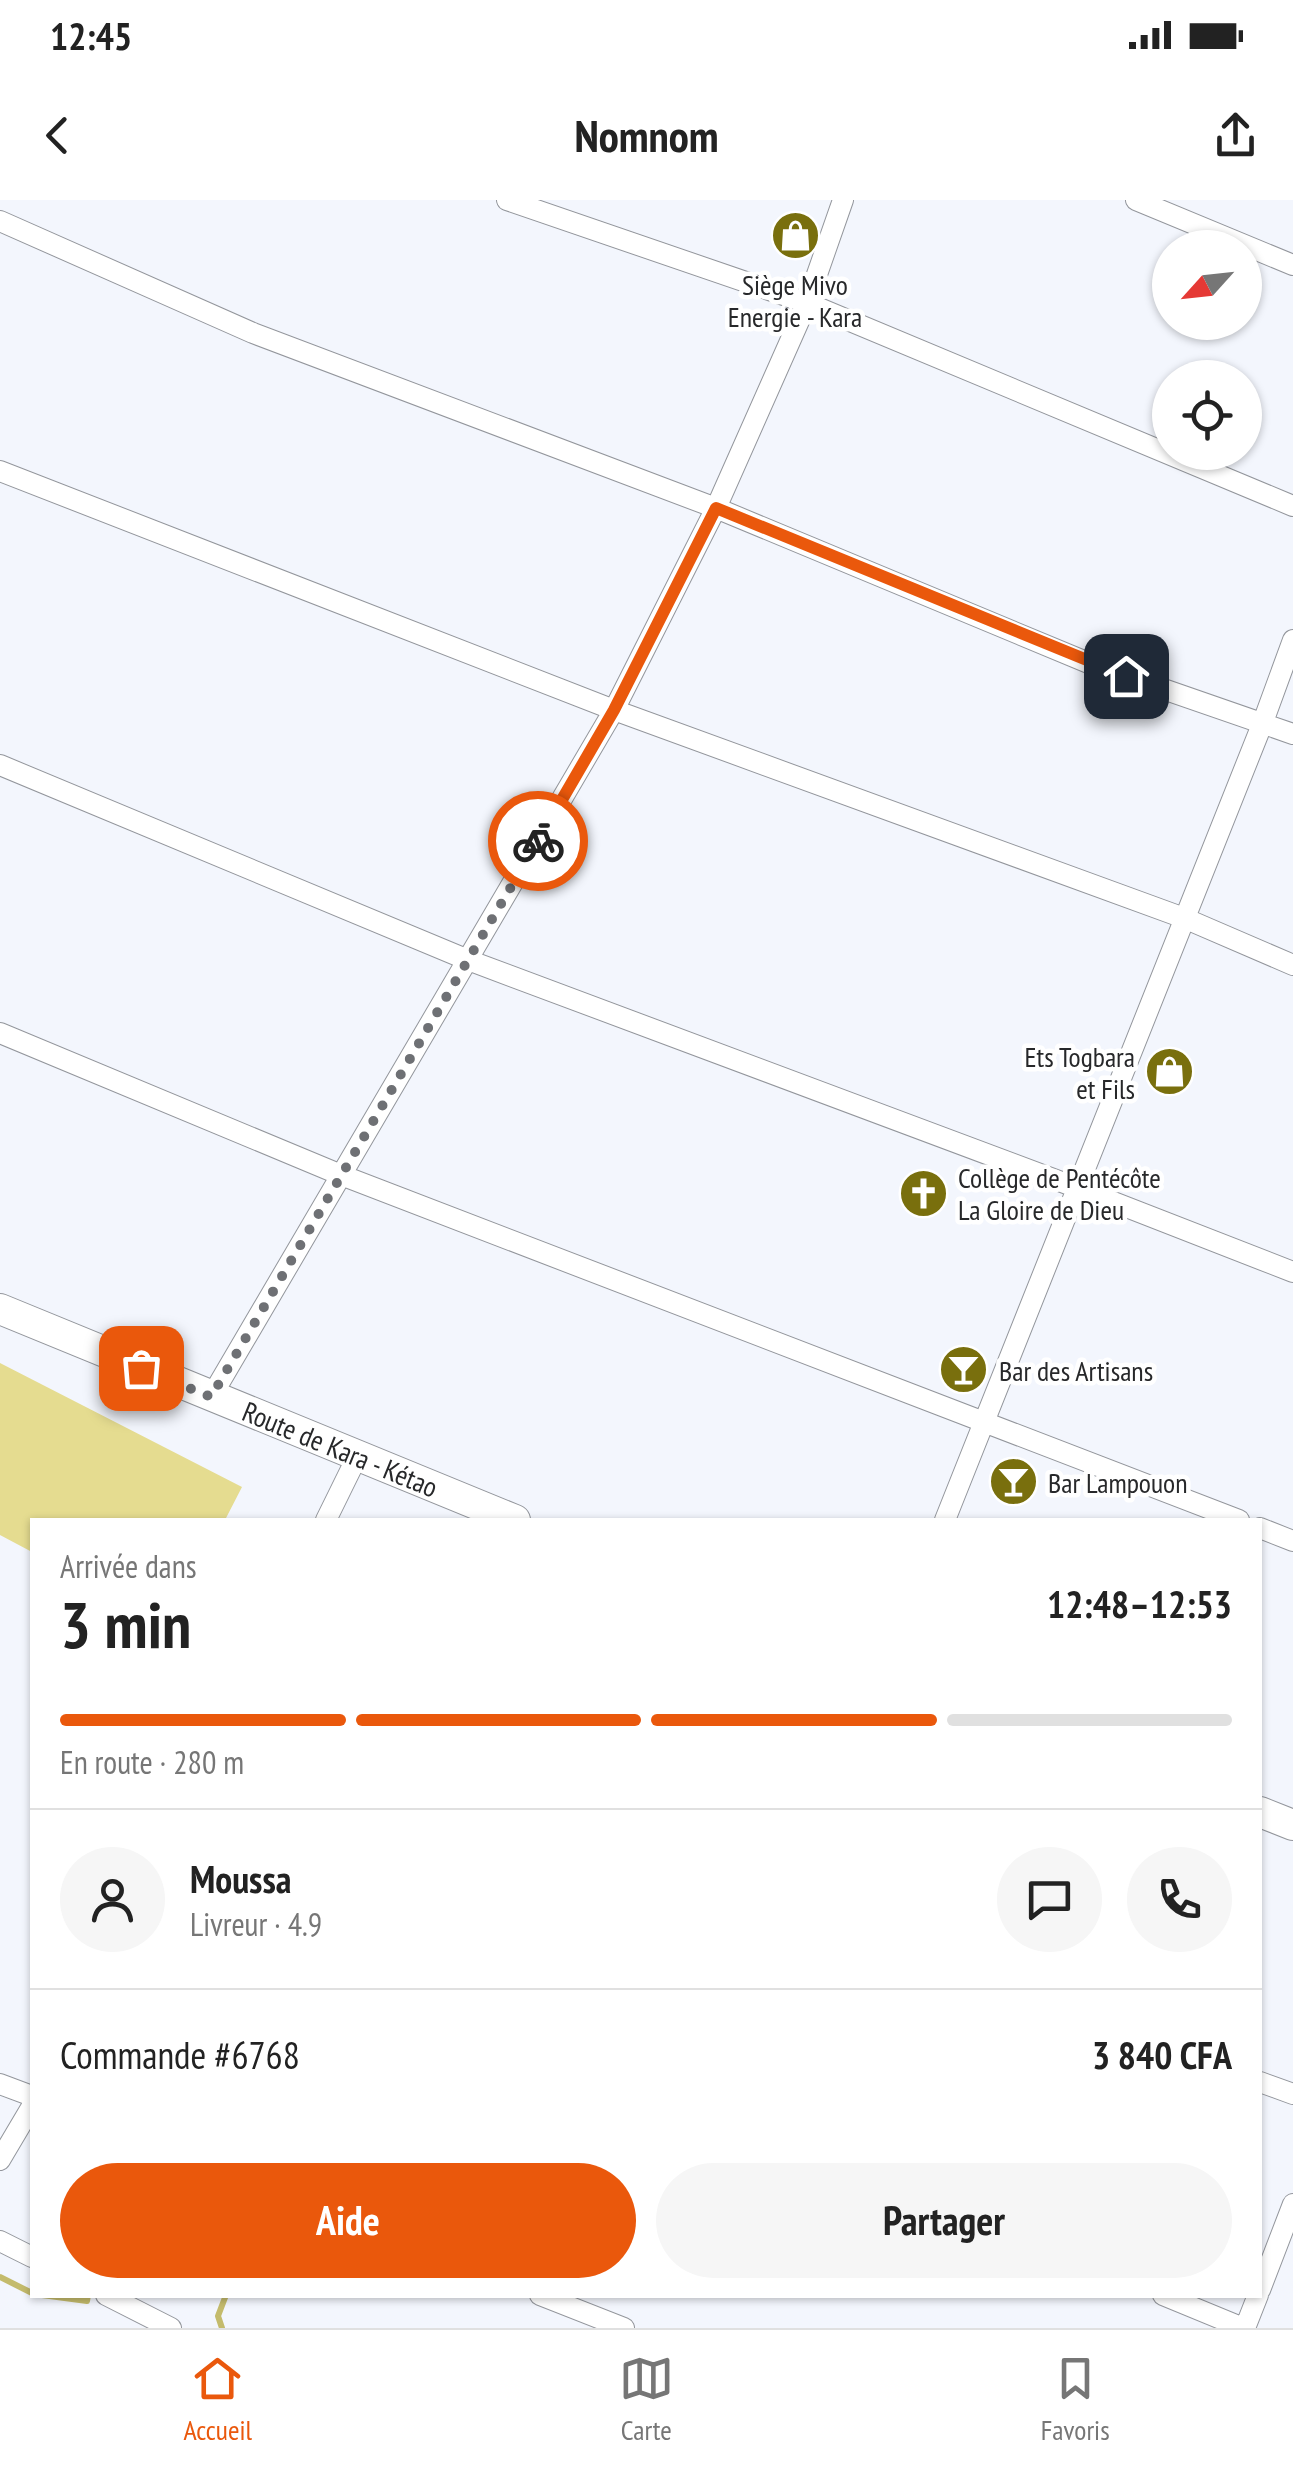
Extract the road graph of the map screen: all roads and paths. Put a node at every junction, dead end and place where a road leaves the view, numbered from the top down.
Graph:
1 (506, 200) edge
2 (843, 200) edge
3 (1136, 200) edge
4 (0, 221) edge
5 (1293, 265) edge
6 (807, 303) junction
7 (0, 471) edge
8 (1293, 506) edge
9 (716, 508) junction
10 (1293, 640) edge
11 (614, 710) junction
12 (1264, 722) junction
13 (1293, 734) edge
14 (0, 765) edge
15 (1184, 918) junction
16 (468, 960) junction
17 (1293, 965) edge
18 (0, 1033) edge
19 (340, 1175) junction
20 (1076, 1187) junction
21 (1293, 1272) edge
22 (0, 1309) edge
23 (211, 1397) junction
24 (984, 1420) junction
25 (356, 1457) junction
26 (327, 1518) edge
27 (509, 1518) edge
28 (946, 1518) edge
29 (1234, 1518) edge
30 (1262, 1529) edge
31 (1293, 1542) edge
32 (1262, 1813) edge
33 (1293, 1825) edge
34 (1262, 2083) edge
35 (0, 2084) edge
36 (1293, 2094) edge
37 (30, 2095) edge
38 (30, 2109) edge
39 (0, 2160) edge
40 (1293, 2204) edge
41 (0, 2241) edge
42 (30, 2256) edge
43 (1262, 2284) edge
44 (112, 2298) edge
45 (548, 2298) edge
46 (1170, 2298) edge
47 (1256, 2298) edge
48 (171, 2328) edge
49 (624, 2328) edge
50 (1244, 2328) edge

1 - 6 street
2 - 6 street
3 - 5 street
4 - 9 street
6 - 8 street
6 - 9 street
7 - 11 street
9 - 11 street
9 - 12 street
10 - 12 street
11 - 15 street
11 - 16 street
12 - 13 street
12 - 15 street
14 - 16 street
15 - 17 street
15 - 20 street
16 - 19 street
16 - 20 street
18 - 19 street
19 - 23 street
19 - 24 street
20 - 21 street
20 - 24 street
22 - 23 main road, Route de Kara - Kétao
23 - 25 main road, Route de Kara - Kétao
24 - 28 street
24 - 29 street
25 - 26 street
25 - 27 main road, Route de Kara - Kétao
30 - 31 street
32 - 33 main road
34 - 36 street
35 - 37 street
38 - 39 street
40 - 43 street
41 - 42 street
44 - 48 street
45 - 49 street
46 - 50 street
47 - 50 street

